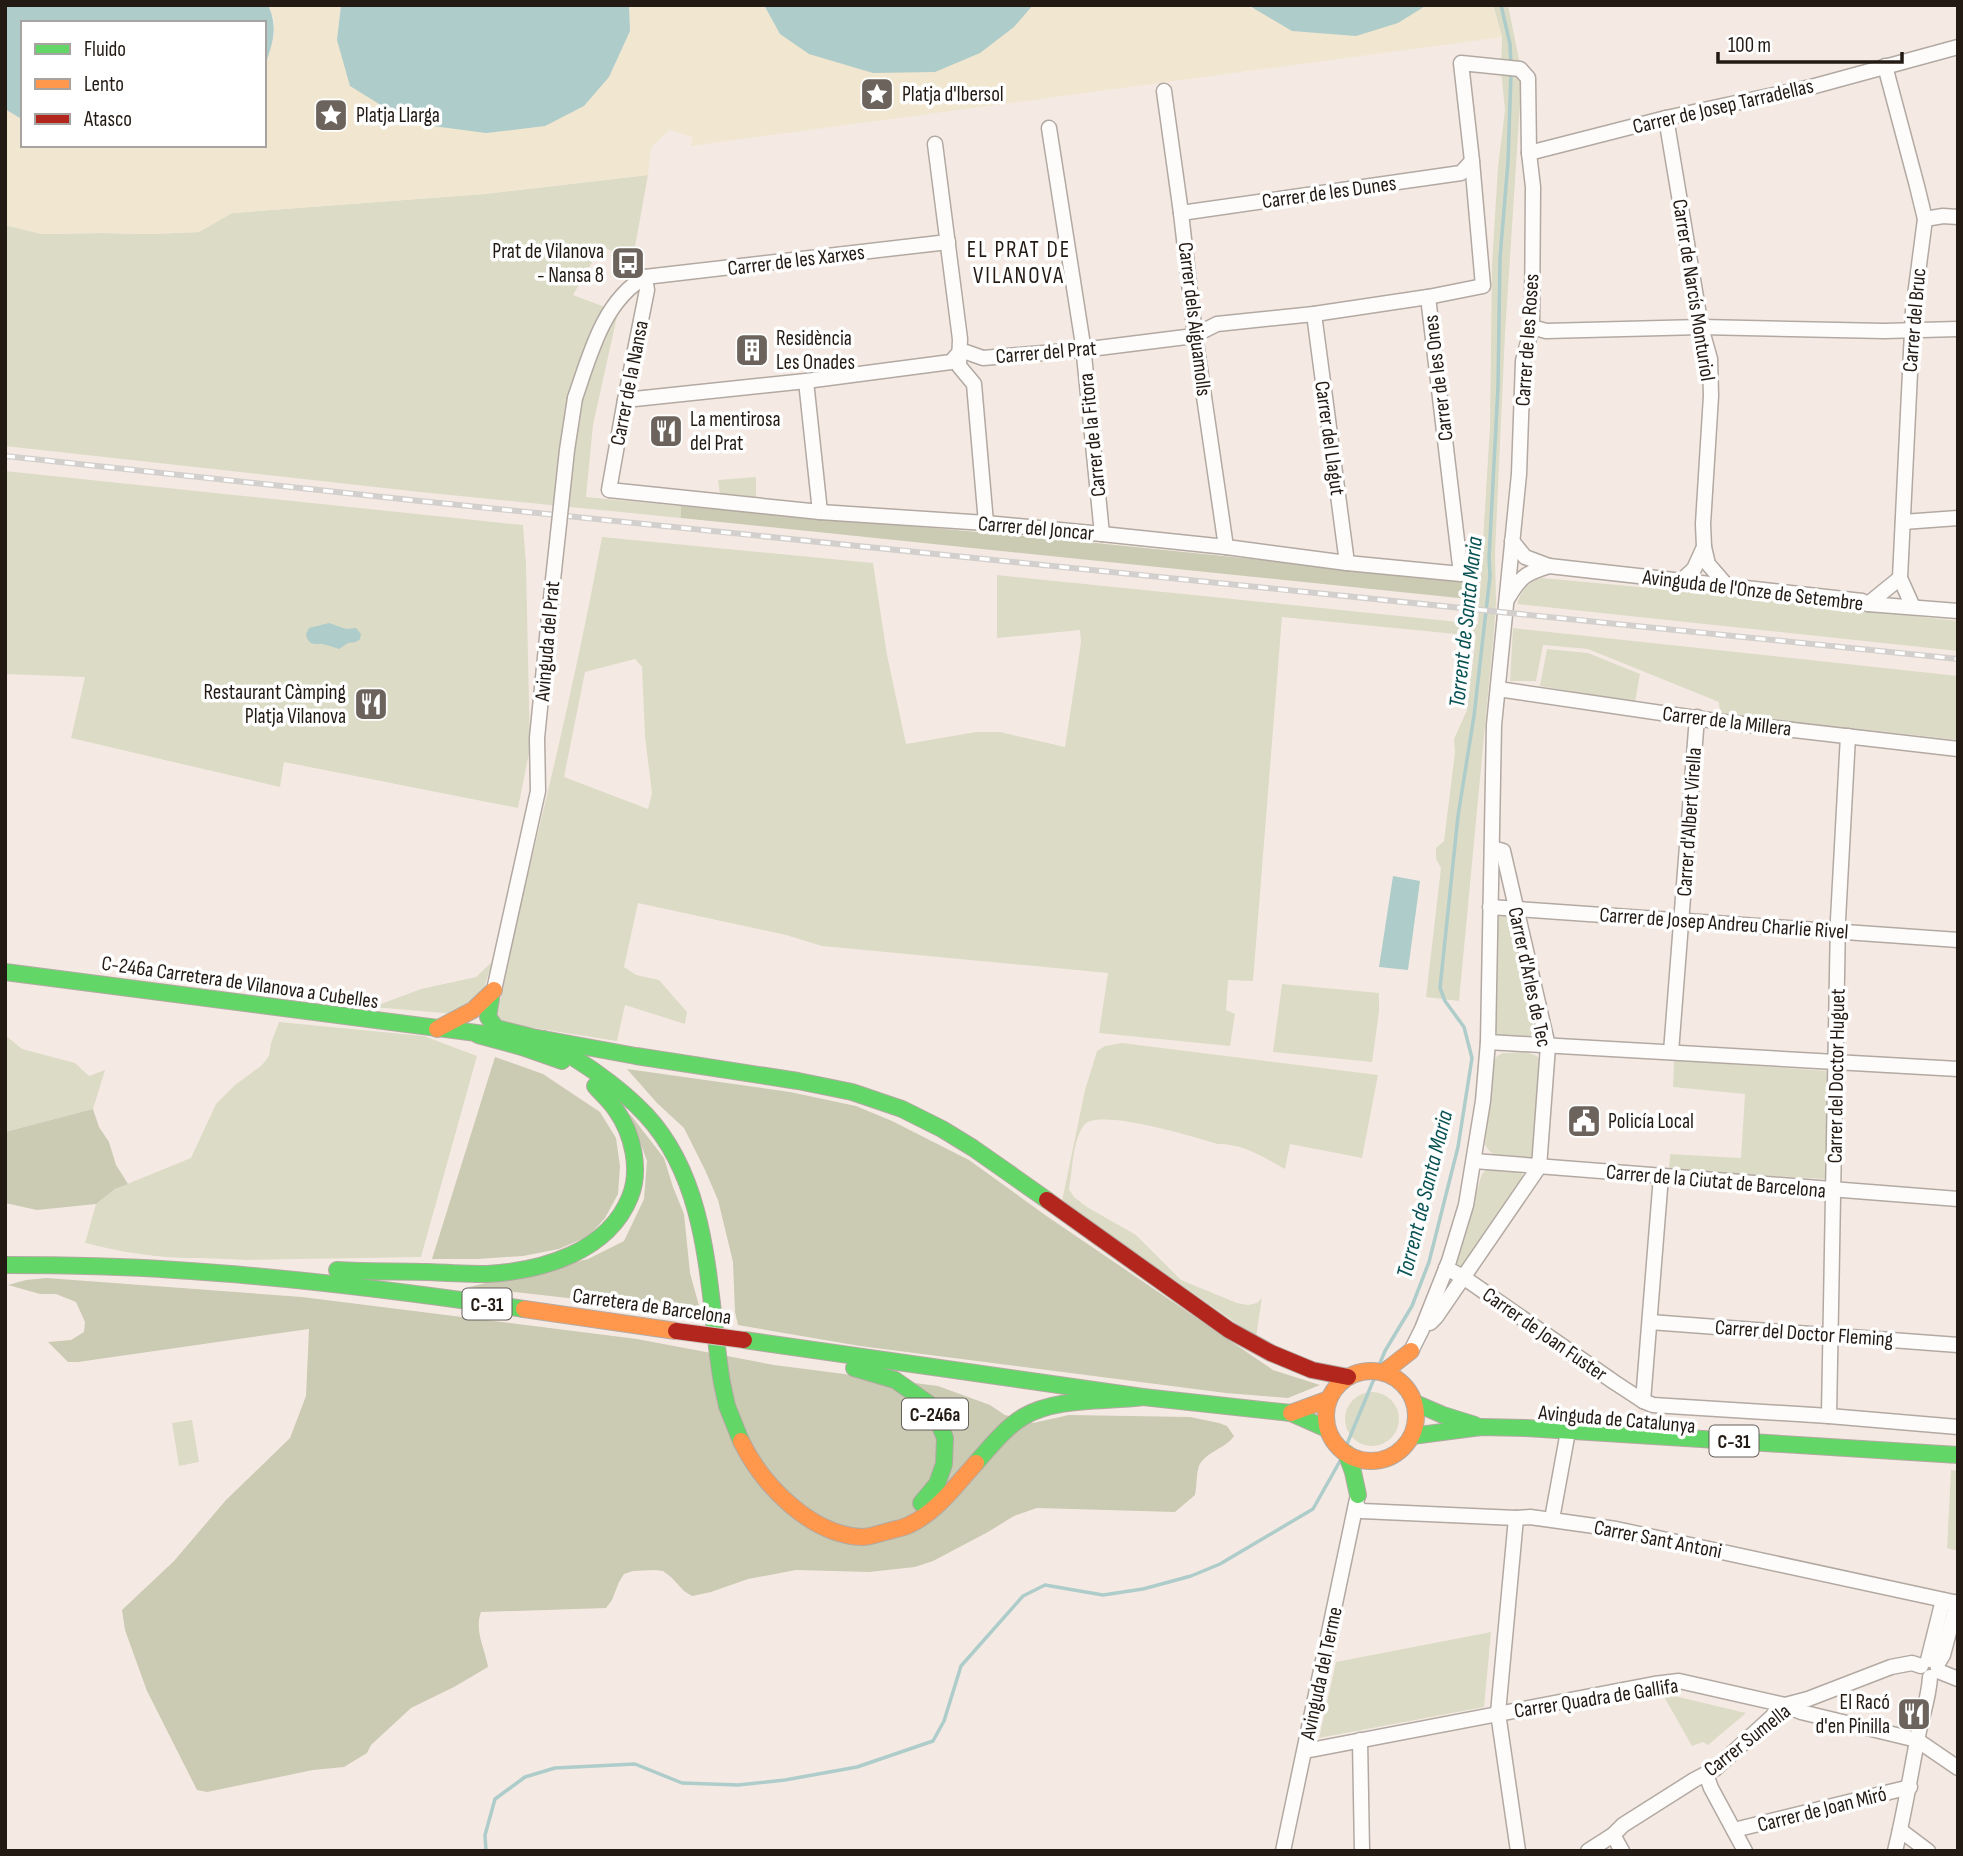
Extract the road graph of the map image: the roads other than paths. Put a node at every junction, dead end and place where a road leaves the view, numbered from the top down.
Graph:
1 (1958, 47) edge
2 (1885, 66) junction
3 (1522, 73) joint
4 (1164, 91) dead end
5 (1666, 118) junction
6 (1049, 128) dead end
7 (935, 144) dead end
8 (1528, 153) junction
9 (1472, 161) junction
10 (1461, 173) junction
11 (1474, 184) junction
12 (1181, 213) junction
13 (1958, 217) edge
14 (1925, 219) junction
15 (948, 242) junction
16 (645, 277) junction
17 (1428, 297) junction
18 (621, 298) junction
19 (642, 312) junction
20 (1314, 314) junction
21 (1532, 327) junction
22 (1701, 327) junction
23 (1958, 329) edge
24 (1912, 331) junction
25 (1195, 335) junction
26 (1083, 347) junction
27 (959, 353) junction
28 (806, 381) junction
29 (625, 400) junction
30 (609, 490) joint
31 (821, 512) junction
32 (1958, 518) edge
33 (1903, 522) junction
34 (986, 523) junction
35 (1102, 534) junction
36 (1512, 541) junction
37 (1226, 547) junction
38 (1704, 547) junction
39 (1347, 563) junction
40 (1549, 566) junction
41 (1461, 574) joint
42 (1900, 578) junction
43 (1681, 581) junction
44 (1728, 587) junction
45 (1506, 602) junction
46 (1868, 604) junction
47 (1913, 607) junction
48 (1958, 611) edge
49 (1497, 689) junction
50 (1697, 717) junction
51 (1847, 736) junction
52 (1958, 749) edge
53 (1492, 848) junction
54 (1490, 907) junction
55 (1515, 908) junction
56 (1682, 920) junction
57 (1838, 931) junction
58 (1958, 940) edge
59 (5, 972) edge
60 (492, 994) junction
61 (473, 1010) junction
62 (438, 1029) junction
63 (473, 1034) junction
64 (538, 1038) junction
65 (1488, 1042) junction
66 (1548, 1046) junction
67 (1671, 1052) junction
68 (556, 1059) junction
69 (1836, 1062) junction
70 (1958, 1069) edge
71 (593, 1070) junction
72 (1474, 1161) junction
73 (1539, 1167) junction
74 (1661, 1176) junction
75 (1834, 1190) junction
76 (1958, 1199) edge
77 (5, 1265) edge
78 (1446, 1268) junction
79 (225, 1273) junction
80 (1463, 1277) junction
81 (1650, 1322) junction
82 (1422, 1329) junction
83 (1830, 1335) junction
84 (1958, 1345) edge
85 (790, 1347) junction
86 (1411, 1351) junction
87 (1378, 1371) junction
88 (1348, 1377) junction
89 (1403, 1383) junction
90 (1143, 1397) junction
91 (1329, 1399) junction
92 (1643, 1401) junction
93 (1415, 1403) junction
94 (1291, 1413) junction
95 (1829, 1416) junction
96 (1481, 1427) junction
97 (1958, 1427) edge
98 (1328, 1429) junction
99 (1511, 1429) junction
100 (1412, 1436) junction
101 (1567, 1437) junction
102 (1344, 1452) junction
103 (1958, 1455) edge
104 (1379, 1461) junction
105 (1958, 1464) edge
106 (1357, 1500) junction
107 (1516, 1518) junction
108 (1552, 1519) junction
109 (864, 1537) junction
110 (1953, 1601) edge
111 (1931, 1668) junction
112 (1958, 1679) edge
113 (1785, 1705) junction
114 (1498, 1713) junction
115 (1360, 1740) junction
116 (1917, 1740) junction
117 (1305, 1751) junction
118 (1958, 1768) edge
119 (1706, 1774) junction
120 (1910, 1787) junction
121 (1734, 1830) junction
122 (1900, 1830) junction
123 (1613, 1835) junction
124 (1283, 1851) edge
125 (1362, 1851) edge
126 (1518, 1851) edge
127 (1588, 1851) edge
128 (1622, 1851) edge
129 (1745, 1851) edge
130 (1895, 1851) edge
131 (1928, 1851) edge

1 - 2 street, Carrer de Josep Tarradellas
2 - 5 street, Carrer de Josep Tarradellas
2 - 14 street, Carrer del Bruc
3 - 8 street, Carrer de les Roses
3 - 9 street, Carrer de les Ones
4 - 12 street, Carrer dels Aiguamolls
5 - 8 street, Carrer de Josep Tarradellas
5 - 22 street, Carrer de Narcís Monturiol
6 - 26 street, Carrer de la Fitora
7 - 15 street
8 - 21 street, Carrer de les Roses
9 - 10 street
9 - 11 street, Carrer de les Ones
10 - 11 street
10 - 12 street, Carrer de les Dunes
11 - 17 street, Carrer de les Ones
12 - 25 street, Carrer dels Aiguamolls
13 - 14 street
14 - 24 street, Carrer del Bruc
15 - 16 street, Carrer de les Xarxes
15 - 27 street
16 - 18 street, Avinguda del Prat
16 - 19 street, Carrer de la Nansa
17 - 20 street, Carrer del Prat
17 - 41 street, Carrer de les Ones
18 - 19 street
18 - 60 street, Avinguda del Prat, bridge
19 - 29 street, Carrer de la Nansa
20 - 25 street, Carrer del Prat
20 - 39 street, Carrer del Llagut
21 - 22 street
21 - 36 street, Carrer de les Roses
22 - 24 street
22 - 38 street, Carrer de Narcís Monturiol
23 - 24 street
24 - 33 street, Carrer del Bruc
25 - 26 street, Carrer del Prat
25 - 37 street, Carrer dels Aiguamolls
26 - 27 street, Carrer del Prat
26 - 35 street, Carrer de la Fitora
27 - 28 street, Carrer del Prat
27 - 34 street
28 - 29 street, Carrer del Prat
28 - 31 street
29 - 30 street, Carrer de la Nansa
30 - 31 street, Carrer del Joncar
31 - 34 street, Carrer del Joncar
32 - 33 street
33 - 42 street, Carrer del Bruc
34 - 35 street, Carrer del Joncar
35 - 37 street, Carrer del Joncar
36 - 40 street, Avinguda de l'Onze de Setembre
36 - 45 street, Carrer de les Roses
37 - 39 street, Carrer del Joncar
38 - 43 street
38 - 44 street, Carrer de Narcís Monturiol
39 - 41 street, Carrer del Joncar
40 - 43 street, Avinguda de l'Onze de Setembre
40 - 45 street
42 - 46 street
42 - 47 street, Carrer del Bruc
43 - 44 street, Avinguda de l'Onze de Setembre
44 - 46 street, Avinguda de l'Onze de Setembre
45 - 49 street, Carrer d'Arles de Tec
46 - 47 street, Avinguda de l'Onze de Setembre
47 - 48 street, Avinguda de l'Onze de Setembre
49 - 50 street, Carrer de la Millera
49 - 53 street, Carrer d'Arles de Tec
50 - 51 street, Carrer de la Millera
50 - 56 street, Carrer d'Albert Virella
51 - 52 street, Carrer de la Millera
51 - 57 street, Carrer del Doctor Huguet
53 - 54 street, Carrer d'Arles de Tec
53 - 55 street, Carrer d'Arles de Tec
54 - 55 street, Carrer de Josep Andreu Charlie Rivel
54 - 65 street, Carrer d'Arles de Tec
55 - 56 street, Carrer de Josep Andreu Charlie Rivel
55 - 66 street, Carrer d'Arles de Tec
56 - 57 street, Carrer de Josep Andreu Charlie Rivel
56 - 67 street, Carrer d'Albert Virella
57 - 58 street, Carrer de Josep Andreu Charlie Rivel
57 - 69 street, Carrer del Doctor Huguet
59 - 62 main road, C-246a Carretera de Vilanova a Cubelles / C-246a
60 - 61 main road
60 - 63 main road
60 - 64 main road
61 - 62 main road
61 - 63 main road
62 - 63 main road, C-246a Carretera de Vilanova a Cubelles / C-246a
63 - 64 main road, C-246a Carretera de Vilanova a Cubelles
63 - 68 main road, C-246a
64 - 71 main road
64 - 88 main road
65 - 66 street
65 - 72 street, Carrer d'Arles de Tec
66 - 67 street
66 - 73 street, Carrer d'Arles de Tec
67 - 69 street
68 - 71 main road, C-246a
68 - 79 main road
69 - 70 street
69 - 75 street, Carrer del Doctor Huguet
71 - 109 main road, C-246a
72 - 73 street, Carrer de la Ciutat de Barcelona
72 - 78 street, Carrer d'Arles de Tec
73 - 74 street, Carrer de la Ciutat de Barcelona
73 - 80 street, Carrer d'Arles de Tec
74 - 75 street, Carrer de la Ciutat de Barcelona
74 - 81 street
75 - 76 street, Carrer de la Ciutat de Barcelona
75 - 83 street, Carrer del Doctor Huguet
77 - 79 main road, Carretera de Barcelona / C-31
78 - 80 street, Carrer de Joan Fuster
78 - 82 street, Carrer d'Arles de Tec
79 - 85 main road, Carretera de Barcelona / C-31, bridge
80 - 82 street, Carrer d'Arles de Tec
80 - 92 street, Carrer de Joan Fuster
81 - 83 street, Carrer del Doctor Fleming
81 - 92 street
82 - 86 street, Carrer d'Arles de Tec
83 - 84 street, Carrer del Doctor Fleming
83 - 95 street, Carrer del Doctor Huguet
85 - 90 main road, Carretera de Barcelona / C-31
85 - 109 main road, C-246a
86 - 87 main road
86 - 89 main road
87 - 88 main road
87 - 89 main road
88 - 91 main road, C-31
89 - 93 main road
90 - 94 main road, Carretera de Barcelona / C-31
90 - 109 main road, C-246a
91 - 94 main road, C-31
91 - 98 main road
92 - 95 street, Avinguda de Catalunya
93 - 96 main road, C-31
93 - 100 main road
94 - 98 main road, C-31
95 - 97 street, Avinguda de Catalunya
96 - 99 main road, C-31
96 - 100 main road, C-31
98 - 102 main road
99 - 101 main road, Avinguda de Catalunya / C-31
99 - 103 main road, Avinguda de Catalunya / C-31
100 - 104 main road
101 - 105 main road, Avinguda de Catalunya / C-31
101 - 108 street
102 - 104 main road
102 - 106 main road
104 - 106 main road
106 - 107 street, Carrer Sant Antoni
106 - 117 street, Avinguda del Terme
107 - 108 street, Carrer Sant Antoni
107 - 114 street
108 - 110 street, Carrer Sant Antoni
110 - 111 street
111 - 112 street
111 - 113 street, Carrer Sumella
111 - 116 street
113 - 114 street, Carrer Quadra de Gallifa
113 - 116 street, Carrer Quadra de Gallifa
113 - 119 street, Carrer Sumella
114 - 115 street, Carrer Quadra de Gallifa
114 - 126 street
115 - 117 street, Carrer Quadra de Gallifa
115 - 125 street
116 - 118 street, Carrer Quadra de Gallifa
116 - 120 street
117 - 124 street, Avinguda del Terme
119 - 121 street
119 - 123 street, Carrer Sumella
120 - 121 street, Carrer de Joan Miró
120 - 122 street
121 - 129 street
122 - 130 street
122 - 131 street
123 - 127 street, Carrer Sumella
123 - 128 street

